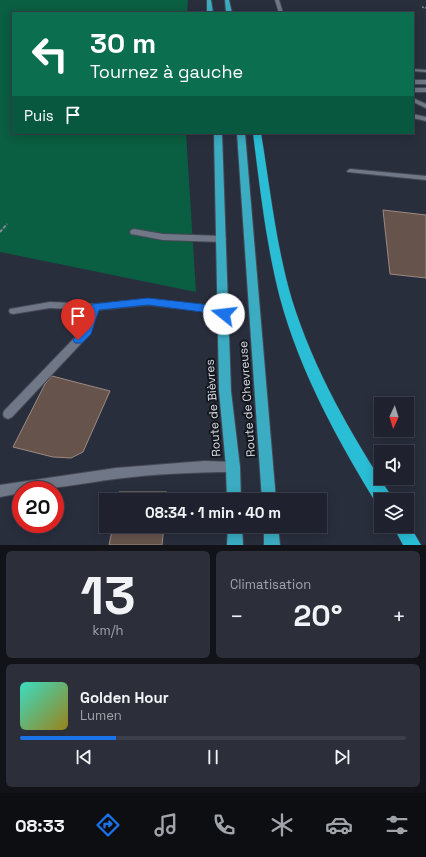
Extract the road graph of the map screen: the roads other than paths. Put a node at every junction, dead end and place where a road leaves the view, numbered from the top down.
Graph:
1 (209, 0) edge
2 (277, 0) edge
3 (228, 2) edge
4 (210, 12) edge
5 (229, 12) edge
6 (233, 12) edge
7 (280, 12) edge
8 (414, 70) edge
9 (426, 71) edge
10 (414, 82) edge
11 (426, 82) edge
12 (414, 90) edge
13 (426, 90) edge
14 (414, 100) edge
15 (426, 106) edge
16 (414, 116) edge
17 (426, 119) edge
18 (218, 134) edge
19 (241, 134) edge
20 (257, 134) edge
21 (350, 171) dead end
22 (426, 178) edge
23 (134, 232) dead end
24 (222, 238) junction
25 (95, 307) junction
26 (13, 311) dead end
27 (224, 314) junction
28 (8, 414) dead end
29 (233, 467) junction
30 (0, 491) edge
31 (234, 493) edge
32 (269, 493) edge
33 (379, 493) edge
34 (235, 533) edge
35 (271, 533) edge
36 (405, 533) edge
37 (235, 545) edge
38 (272, 545) edge
39 (413, 545) edge

1 - 4 main road
2 - 7 street
3 - 5 main road
3 - 6 main road
8 - 9 street
10 - 11 street
12 - 13 street
14 - 15 street
16 - 17 street
18 - 24 main road, Route de Bièvres
19 - 32 main road, Route de Chevreuse
20 - 33 highway
21 - 22 street
23 - 24 street
24 - 27 main road, Route de Bièvres
25 - 26 street
25 - 27 street
25 - 28 street
27 - 29 main road, Route de Bièvres
29 - 30 street
29 - 31 main road, Route de Bièvres
34 - 37 main road
35 - 38 main road
36 - 39 highway

